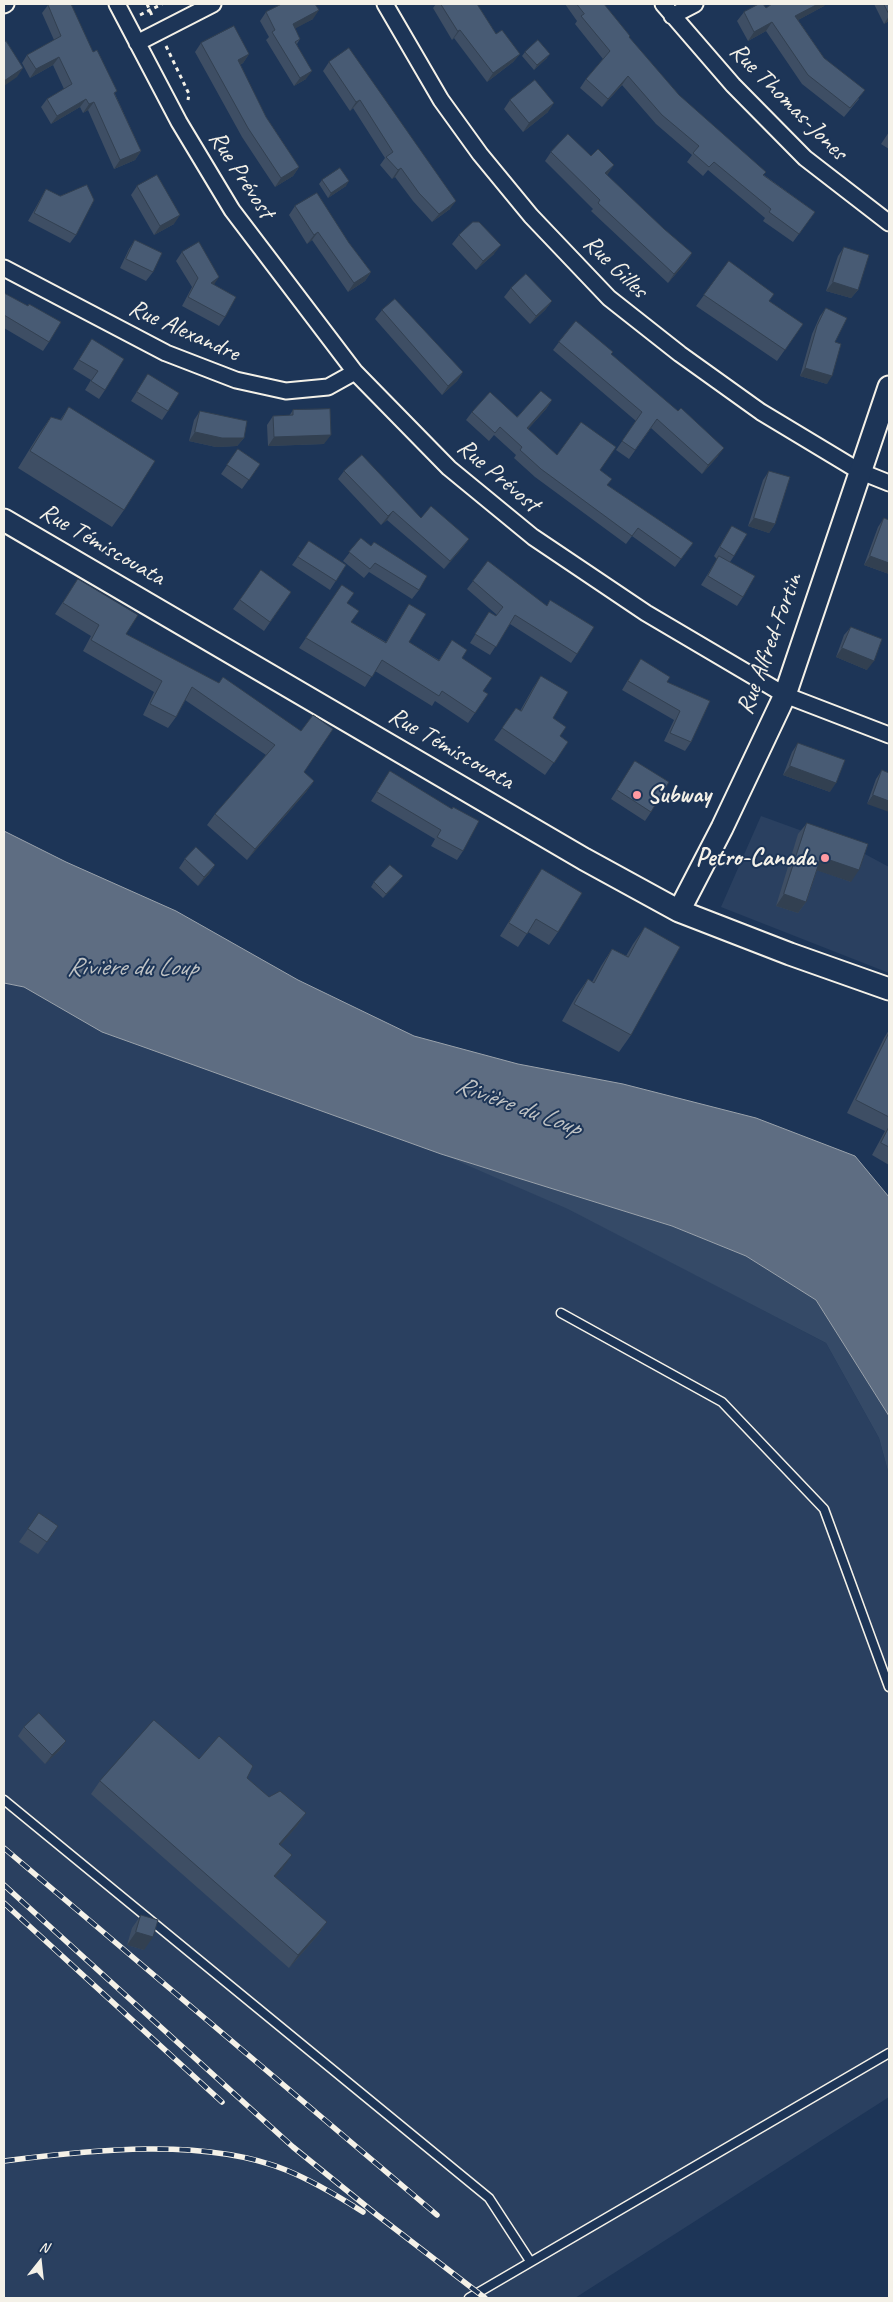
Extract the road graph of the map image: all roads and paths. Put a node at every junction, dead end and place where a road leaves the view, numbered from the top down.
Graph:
1 (117, 4) edge
2 (147, 4) edge
3 (162, 4) edge
4 (213, 4) edge
5 (385, 4) edge
6 (663, 4) edge
7 (695, 4) edge
8 (150, 10) junction
9 (672, 16) junction
10 (126, 22) junction
11 (160, 32) junction
12 (137, 43) junction
13 (183, 128) junction
14 (889, 223) edge
15 (4, 268) edge
16 (355, 372) junction
17 (889, 388) edge
18 (859, 472) junction
19 (889, 483) edge
20 (4, 520) edge
21 (785, 695) junction
22 (889, 735) edge
23 (679, 911) junction
24 (889, 988) edge
25 (561, 1313) dead end
26 (889, 1687) edge
27 (4, 1800) edge
28 (889, 2053) edge
29 (530, 2261) junction
30 (469, 2298) edge

1 - 10 street, Rue Prévost
2 - 8 path, Rue Prévost
3 - 8 path
4 - 11 street
5 - 18 street, Rue Gilles
6 - 9 street, Rue Thomas-Jones
7 - 9 street
8 - 10 path
8 - 11 path, Rue Prévost
9 - 14 street, Rue Thomas-Jones
10 - 12 street, Rue Prévost
11 - 12 street
11 - 13 path, Rue Prévost
12 - 13 street, Rue Prévost
13 - 16 street, Rue Prévost
15 - 16 street, Rue Alexandre
16 - 21 street, Rue Prévost
17 - 18 main road, Rue Alfred-Fortin
18 - 19 street, Rue Gilles
18 - 21 main road, Rue Alfred-Fortin
20 - 23 main road, Rue Témiscouata
21 - 22 street, Rue Prévost
21 - 23 main road, Rue Alfred-Fortin
23 - 24 main road, Rue Témiscouata
25 - 26 lane
27 - 29 lane
28 - 29 lane
29 - 30 lane

